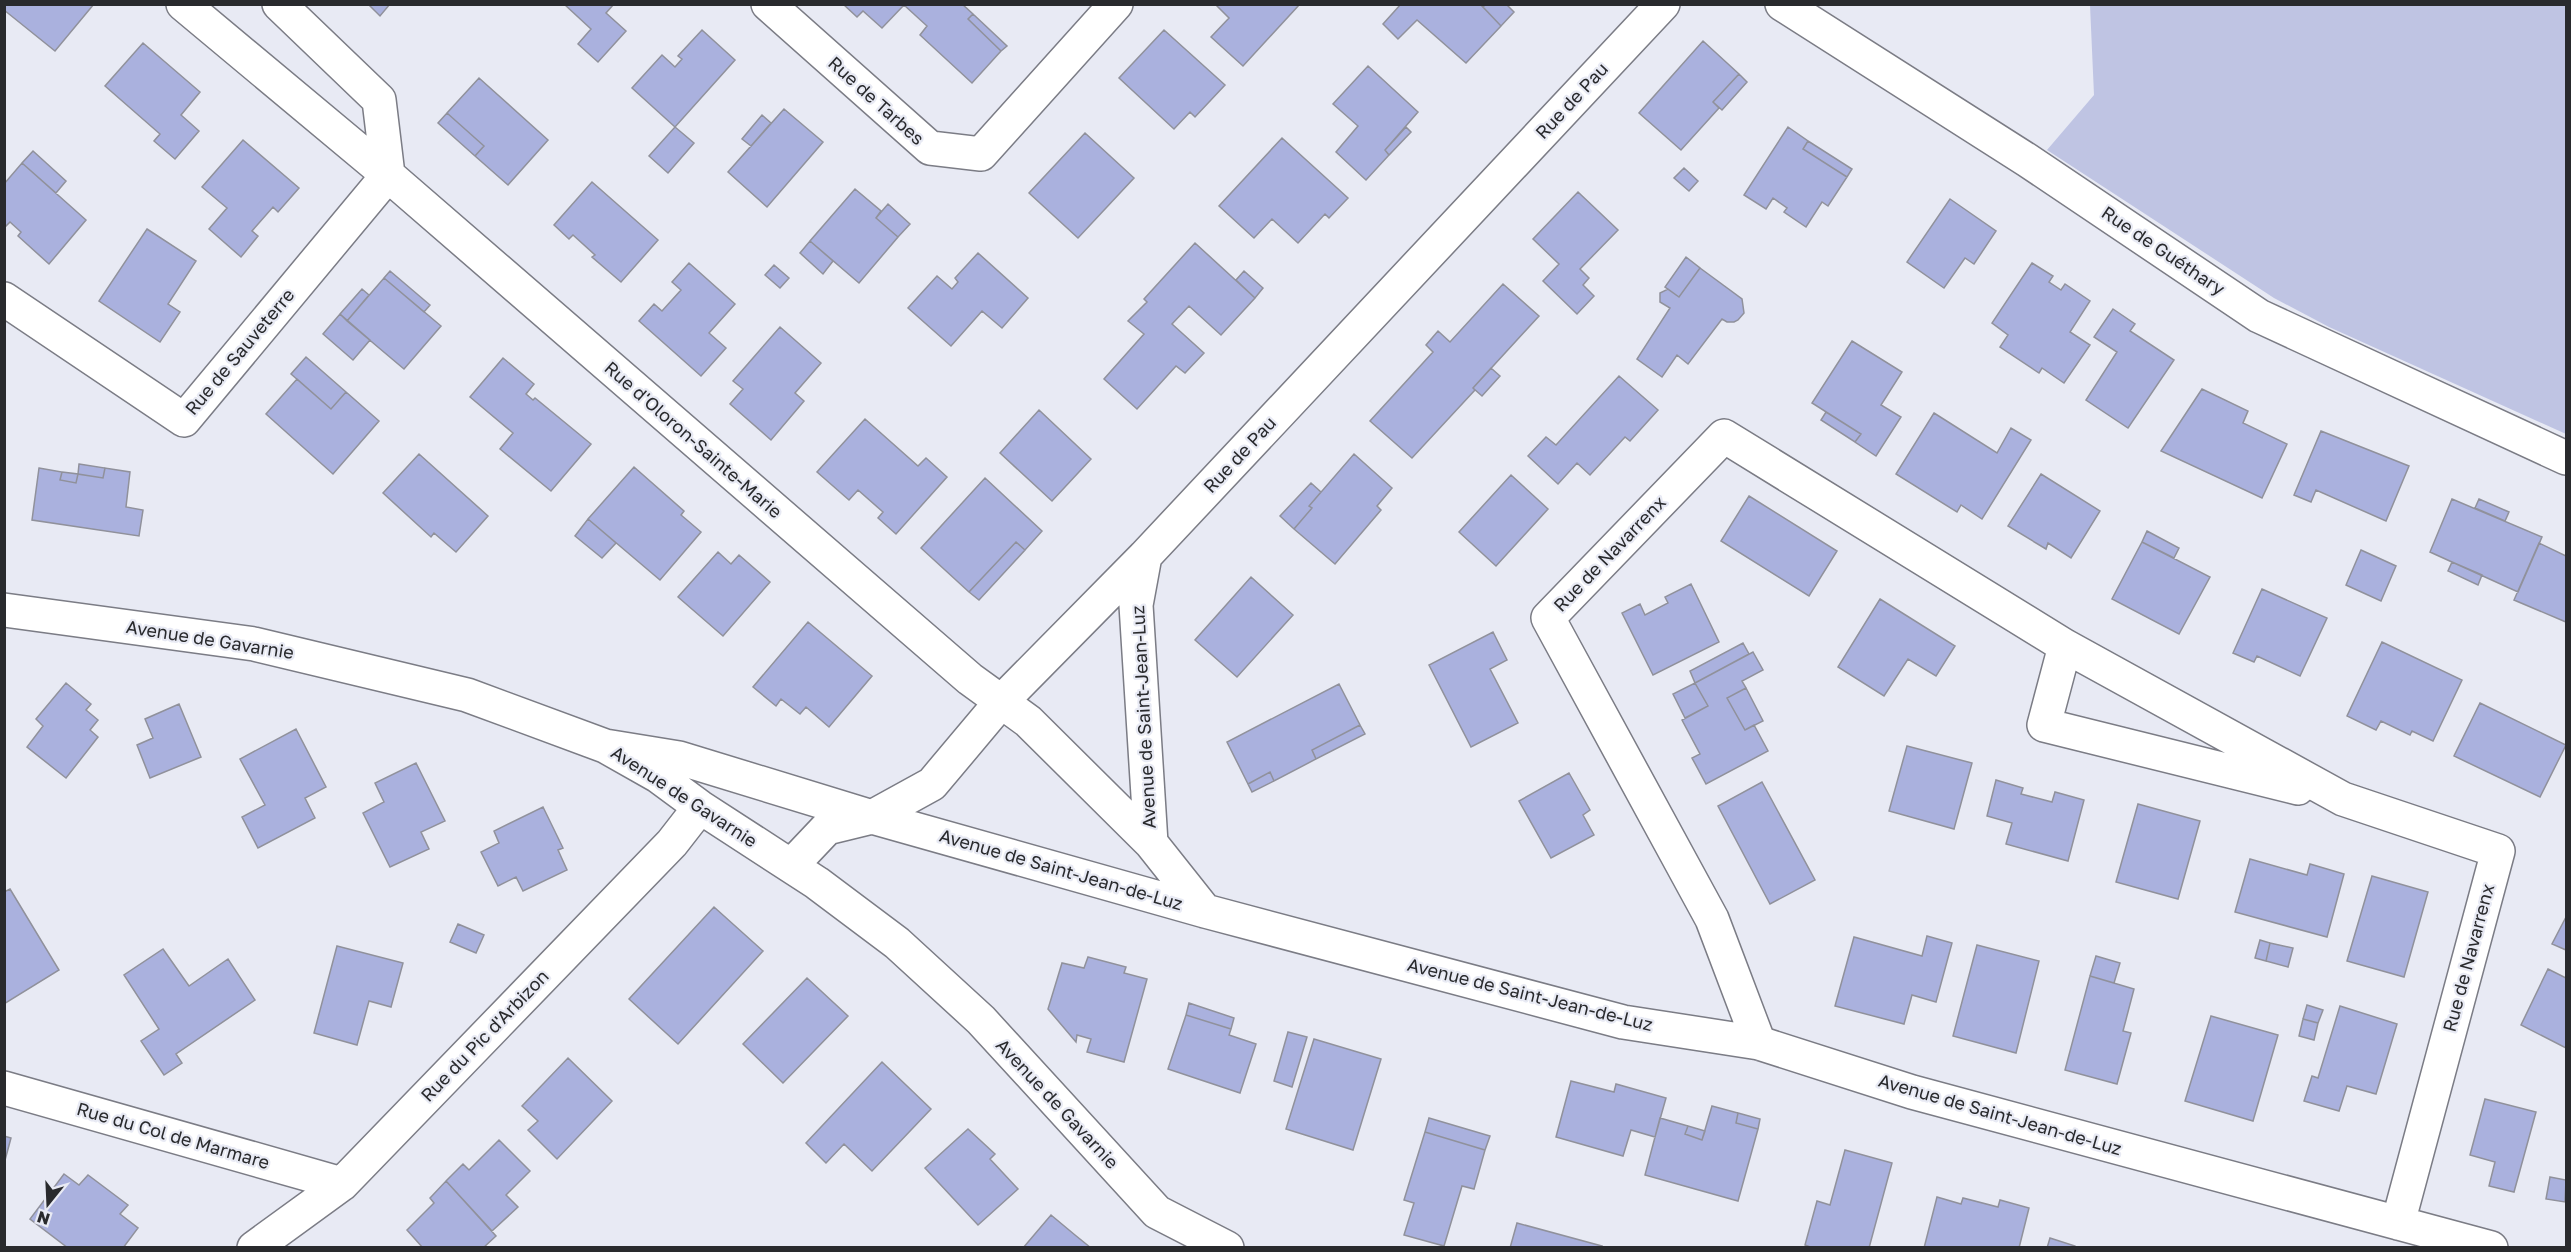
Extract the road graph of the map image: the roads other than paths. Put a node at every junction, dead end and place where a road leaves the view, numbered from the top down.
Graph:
1 (183, 4) edge
2 (279, 4) edge
3 (768, 4) edge
4 (1116, 4) edge
5 (1663, 4) edge
6 (1782, 4) edge
7 (387, 175) junction
8 (4, 299) edge
9 (2566, 458) edge
10 (1145, 556) junction
11 (4, 610) edge
12 (2065, 646) junction
13 (1000, 703) junction
14 (605, 746) junction
15 (2343, 799) junction
16 (700, 807) junction
17 (872, 817) junction
18 (1151, 843) junction
19 (791, 866) junction
20 (1205, 911) junction
21 (1759, 1042) junction
22 (4, 1088) edge
23 (342, 1184) junction
24 (2398, 1223) junction
25 (254, 1248) edge
26 (1227, 1248) edge
27 (2491, 1248) edge

1 - 7 street, Rue d'Oloron-Sainte-Marie
2 - 7 street
3 - 4 street, Rue de Tarbes
5 - 10 street, Rue de Pau
6 - 9 street, Rue de Guéthary
7 - 8 street, Rue de Sauveterre
7 - 13 street, Rue d'Oloron-Sainte-Marie
10 - 13 street, Rue de Pau
10 - 18 street, Avenue de Saint-Jean-Luz
11 - 14 street, Avenue de Gavarnie
12 - 15 street, Rue de Navarrenx
12 - 15 street, Rue de Navarrenx
12 - 21 street, Rue de Navarrenx
13 - 17 street, Rue de Pau
13 - 18 street, Avenue de Saint-Jean-Luz
14 - 16 street, Avenue de Gavarnie
14 - 17 street, Avenue de Saint-Jean-de-Luz
15 - 24 street, Rue de Navarrenx
16 - 19 street, Avenue de Gavarnie
16 - 23 street, Rue du Pic d'Arbizon
17 - 19 street, Rue de Pau
17 - 20 street, Avenue de Saint-Jean-de-Luz
18 - 20 street, Avenue de Saint-Jean-Luz
19 - 26 street, Avenue de Gavarnie
20 - 21 street, Avenue de Saint-Jean-de-Luz
21 - 24 street, Avenue de Saint-Jean-de-Luz
22 - 23 street, Rue du Col de Marmare
23 - 25 street, Rue du Pic d'Arbizon
24 - 27 street, Avenue de Saint-Jean-de-Luz

